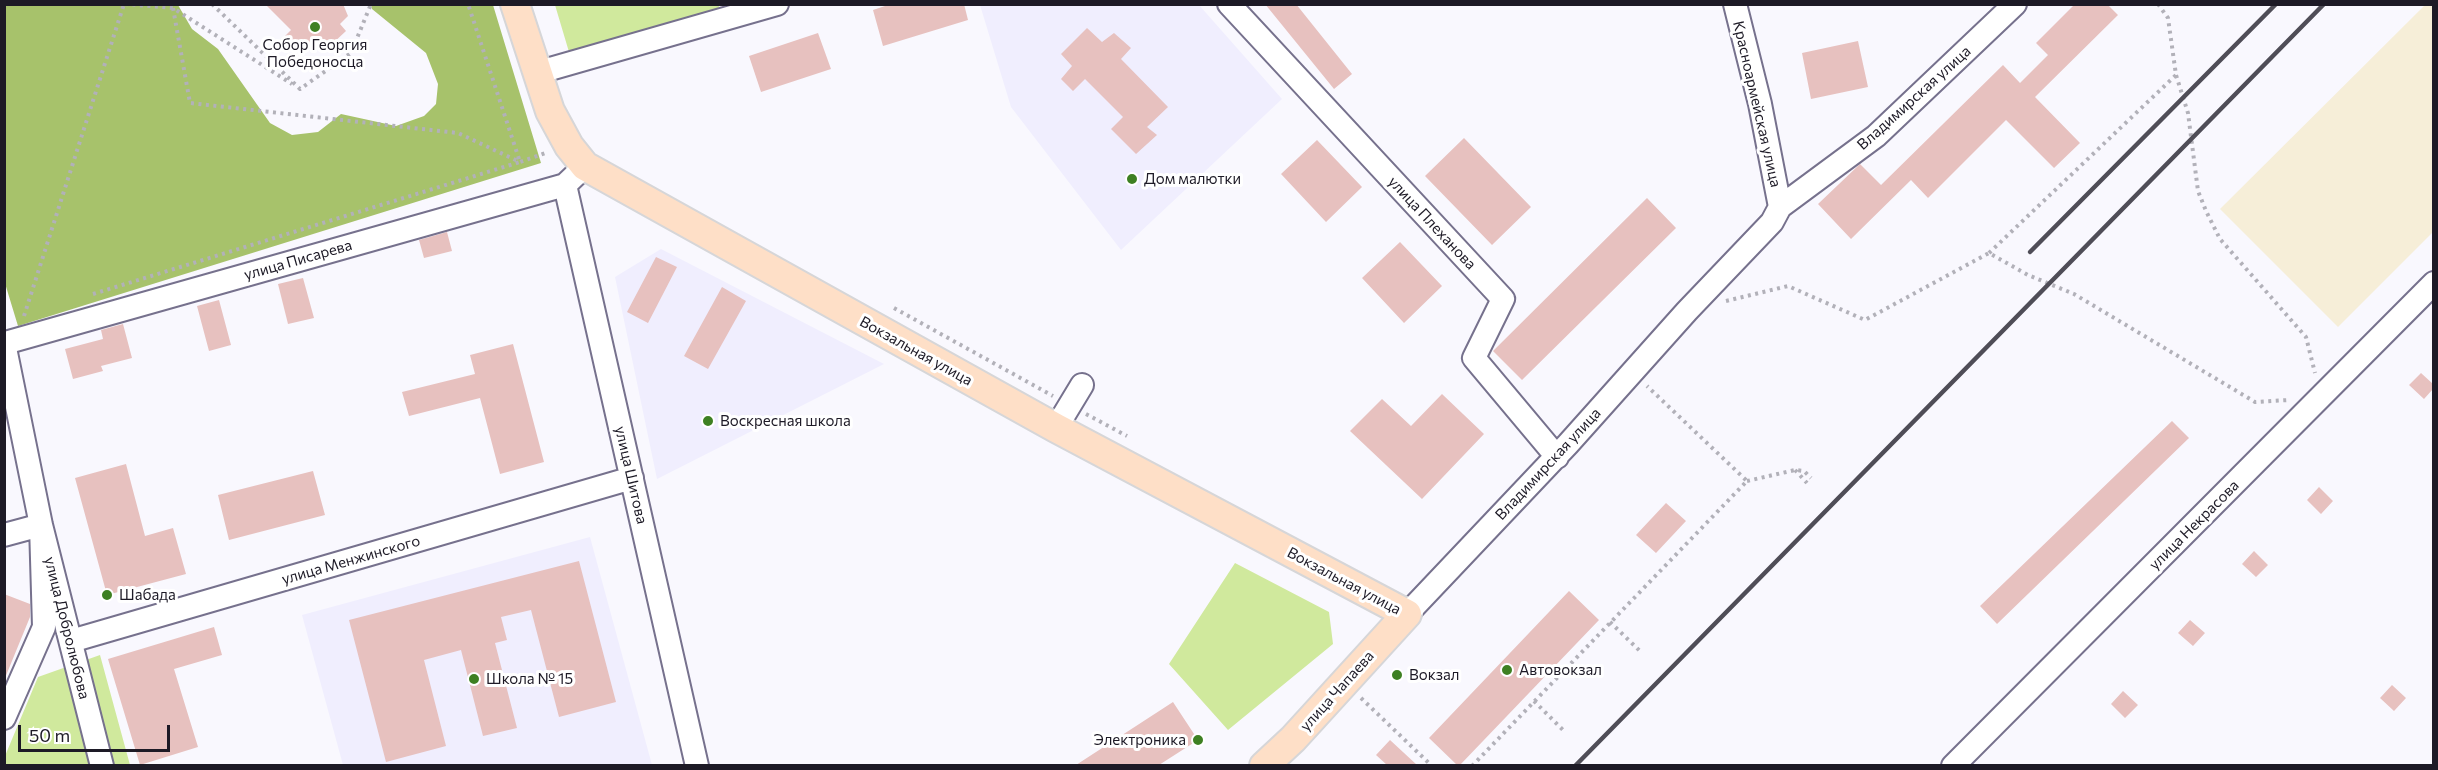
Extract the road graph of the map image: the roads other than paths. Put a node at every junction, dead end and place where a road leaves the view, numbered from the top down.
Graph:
1 (515, 4) edge
2 (1229, 4) edge
3 (1735, 4) edge
4 (2015, 4) edge
5 (770, 5) edge
6 (536, 73) junction
7 (573, 166) junction
8 (1780, 207) junction
9 (2433, 284) edge
10 (1687, 311) joint
11 (5, 343) edge
12 (1082, 385) dead end
13 (1063, 416) junction
14 (1557, 457) junction
15 (632, 478) junction
16 (41, 525) junction
17 (4, 535) edge
18 (1407, 614) junction
19 (71, 641) junction
20 (4, 718) edge
21 (102, 765) edge
22 (697, 765) edge
23 (1264, 765) edge
24 (1953, 765) edge

1 - 6 main road
2 - 14 street, улица Плеханова
3 - 8 street, Красноармейская улица
4 - 8 street, Владимирская улица
5 - 6 street
6 - 7 main road
7 - 11 street, улица Писарева
7 - 13 main road, Вокзальная улица
7 - 15 street, улица Шитова
8 - 10 street, Красноармейская улица
9 - 24 street, улица Некрасова
10 - 14 street, Владимирская улица
11 - 16 street, улица Добролюбова
12 - 13 street
13 - 18 main road, Вокзальная улица
14 - 18 street, Владимирская улица
15 - 19 street, улица Менжинского
15 - 22 street, улица Шитова
16 - 17 street
16 - 19 street, улица Добролюбова
16 - 20 street, улица Добролюбова
18 - 23 main road, улица Чапаева
19 - 21 street, улица Добролюбова

